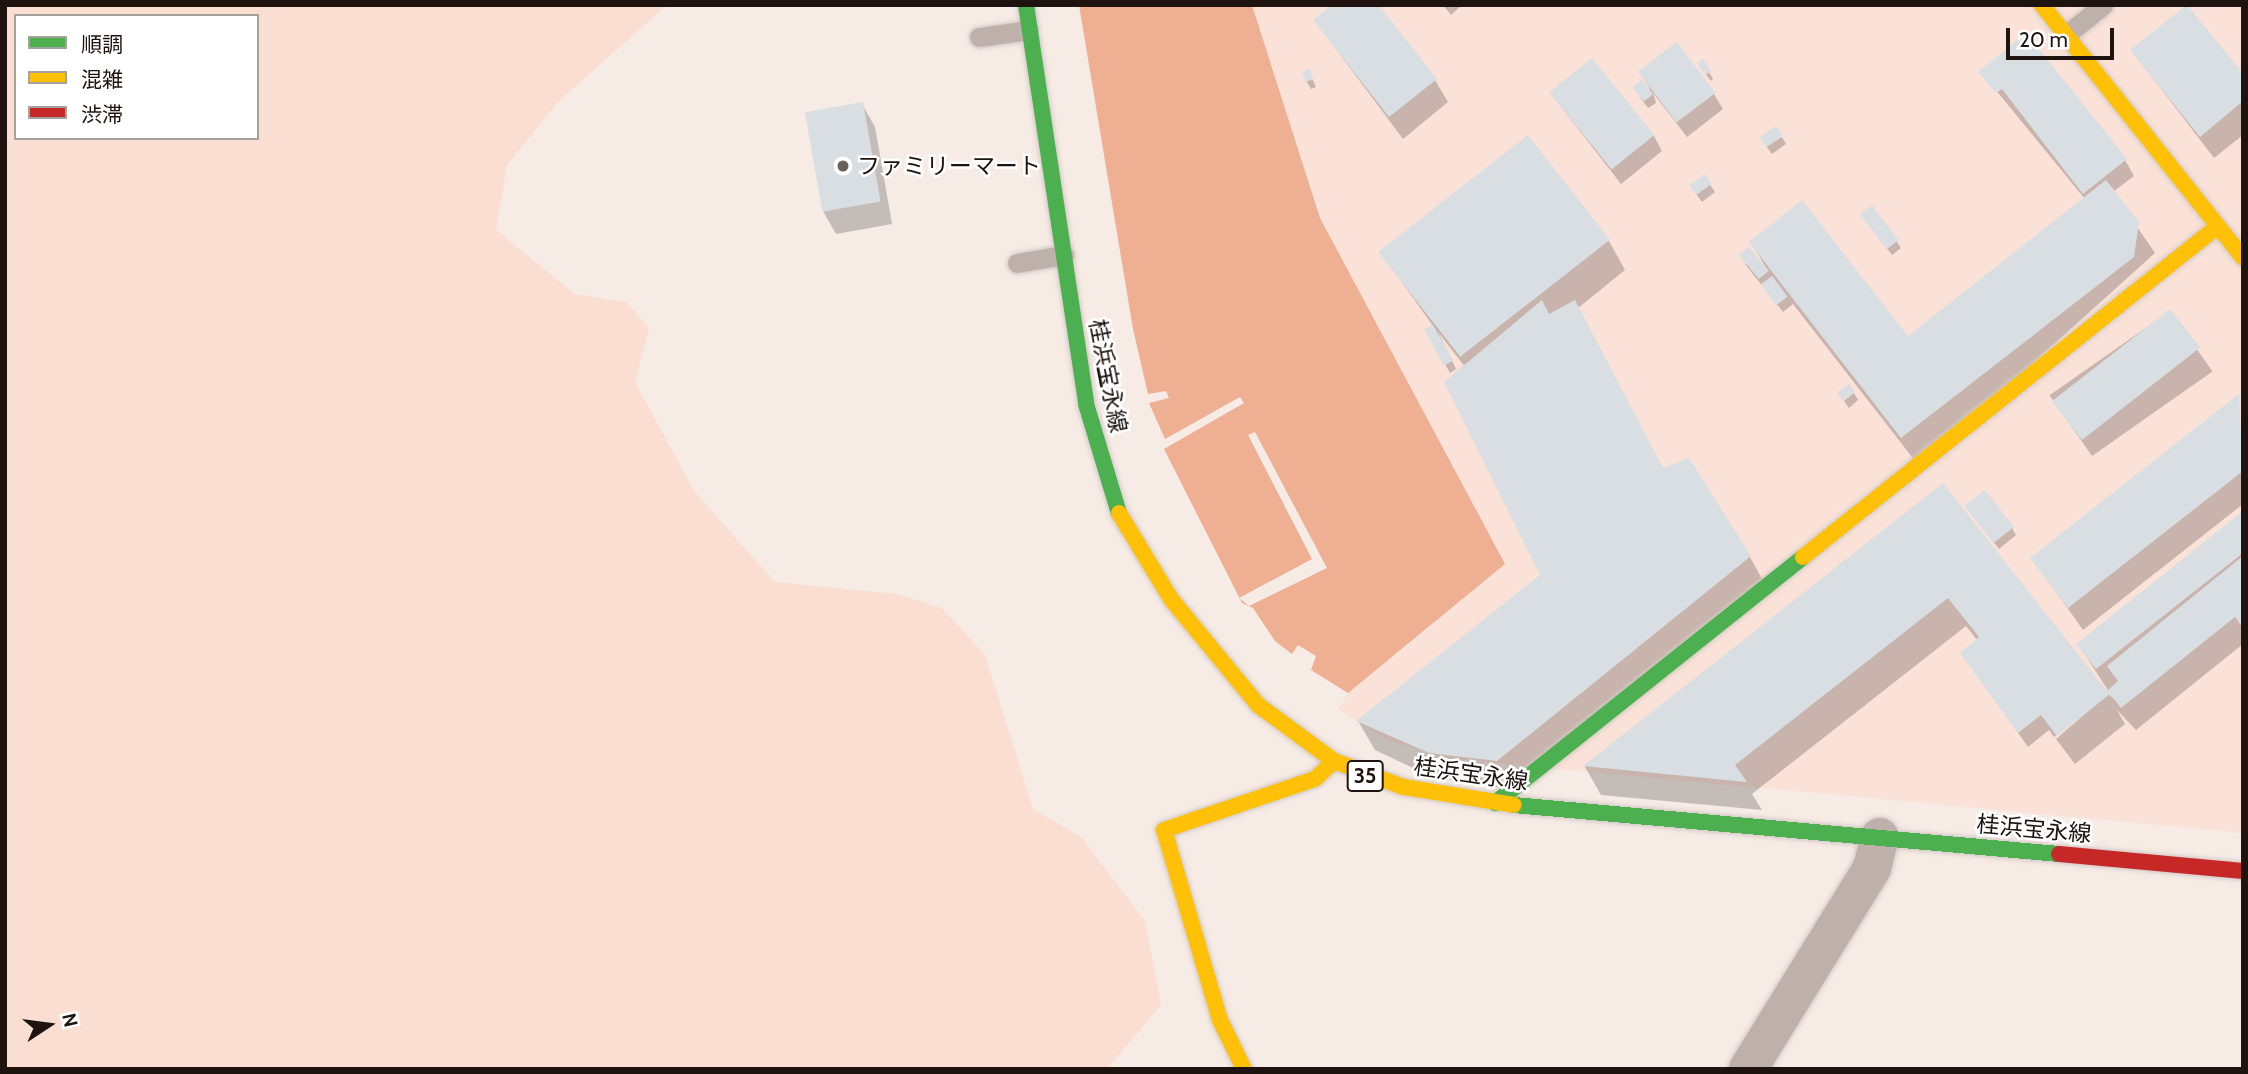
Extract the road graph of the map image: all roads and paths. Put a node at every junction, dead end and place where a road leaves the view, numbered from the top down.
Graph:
1 (1026, 5) edge
2 (2042, 5) edge
3 (2104, 5) edge
4 (1029, 30) junction
5 (2066, 35) junction
6 (979, 37) dead end
7 (2217, 227) junction
8 (1063, 255) junction
9 (2243, 258) edge
10 (1017, 263) dead end
11 (1334, 761) junction
12 (1495, 803) junction
13 (1880, 837) junction
14 (2243, 871) edge
15 (1244, 1069) edge
16 (1748, 1069) edge

1 - 4 main road, 桂浜宝永線 / 35
2 - 5 main road
3 - 5 lane
4 - 6 lane
4 - 8 main road, 桂浜宝永線 / 35
5 - 7 main road
7 - 9 main road
7 - 12 main road
8 - 10 lane
8 - 11 main road, 桂浜宝永線 / 35
11 - 12 main road, 桂浜宝永線 / 35
11 - 15 main road
12 - 13 main road, 桂浜宝永線 / 35
13 - 14 main road, 桂浜宝永線 / 35
13 - 16 street

